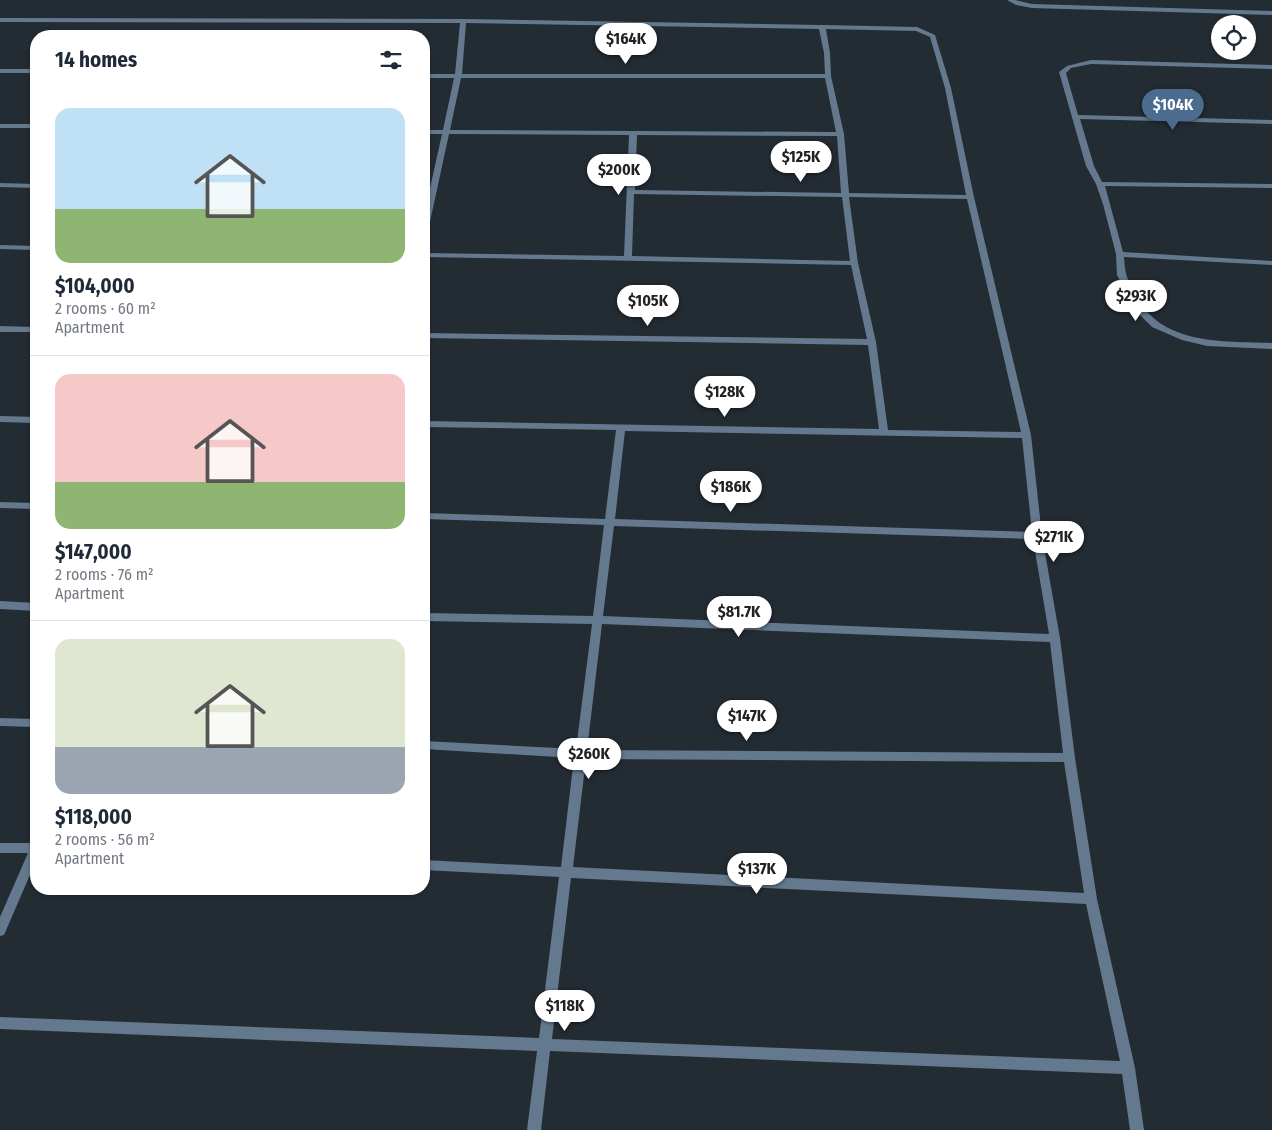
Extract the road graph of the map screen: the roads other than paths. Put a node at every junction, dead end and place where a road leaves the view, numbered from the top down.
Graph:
1 (1010, 0) edge
2 (1272, 12) edge
3 (0, 20) edge
4 (463, 21) junction
5 (822, 27) junction
6 (1272, 67) edge
7 (0, 71) edge
8 (30, 71) edge
9 (430, 76) edge
10 (828, 76) junction
11 (458, 77) junction
12 (1075, 117) junction
13 (1272, 122) edge
14 (0, 126) edge
15 (30, 126) edge
16 (430, 132) edge
17 (446, 132) junction
18 (632, 134) junction
19 (840, 134) junction
20 (1100, 184) junction
21 (0, 185) edge
22 (30, 186) edge
23 (1272, 186) edge
24 (430, 189) edge
25 (434, 189) junction
26 (630, 192) junction
27 (845, 195) junction
28 (970, 197) junction
29 (430, 206) edge
30 (0, 247) edge
31 (30, 248) edge
32 (1120, 254) junction
33 (430, 255) edge
34 (628, 259) junction
35 (854, 263) junction
36 (1272, 263) edge
37 (0, 329) edge
38 (30, 330) edge
39 (430, 336) edge
40 (872, 342) junction
41 (1272, 346) edge
42 (0, 419) edge
43 (30, 420) edge
44 (430, 424) edge
45 (621, 428) junction
46 (884, 432) junction
47 (1026, 435) junction
48 (0, 505) edge
49 (30, 506) edge
50 (430, 516) edge
51 (610, 521) junction
52 (1037, 536) junction
53 (0, 605) edge
54 (30, 607) edge
55 (430, 617) edge
56 (598, 620) junction
57 (1055, 638) junction
58 (0, 722) edge
59 (30, 723) edge
60 (430, 745) edge
61 (579, 754) junction
62 (1070, 758) junction
63 (0, 848) edge
64 (30, 848) edge
65 (30, 862) edge
66 (430, 865) edge
67 (566, 871) junction
68 (1091, 898) junction
69 (0, 931) edge
70 (0, 1023) edge
71 (544, 1045) junction
72 (1128, 1068) junction
73 (534, 1130) edge
74 (1138, 1130) edge

1 - 2 street
3 - 4 street
4 - 5 street
4 - 11 street
5 - 10 street
5 - 28 street
6 - 12 street
7 - 8 street
9 - 11 street
10 - 11 street
10 - 19 street
11 - 17 street
12 - 13 street
12 - 20 street
14 - 15 street
16 - 17 street
17 - 18 street
17 - 25 street
18 - 19 street
18 - 26 street
19 - 27 street
20 - 23 street
20 - 32 street
21 - 22 street
24 - 25 street
25 - 29 street
26 - 27 street
26 - 34 street
27 - 28 street
27 - 35 street
28 - 47 street
30 - 31 street
32 - 36 street
32 - 41 street
33 - 34 street
34 - 35 street
35 - 40 street
37 - 38 street
39 - 40 street
40 - 46 street
42 - 43 street
44 - 45 street
45 - 46 street
45 - 51 street
46 - 47 street
47 - 52 street
48 - 49 street
50 - 51 street
51 - 52 street
51 - 56 street
52 - 57 street
53 - 54 street
55 - 56 street
56 - 57 street
56 - 61 street
57 - 62 street
58 - 59 street
60 - 61 street
61 - 62 street
61 - 67 street
62 - 68 street
63 - 64 street
65 - 69 street
66 - 67 street
67 - 68 street
67 - 71 street
68 - 72 street
70 - 71 street
71 - 72 street
71 - 73 street
72 - 74 street

